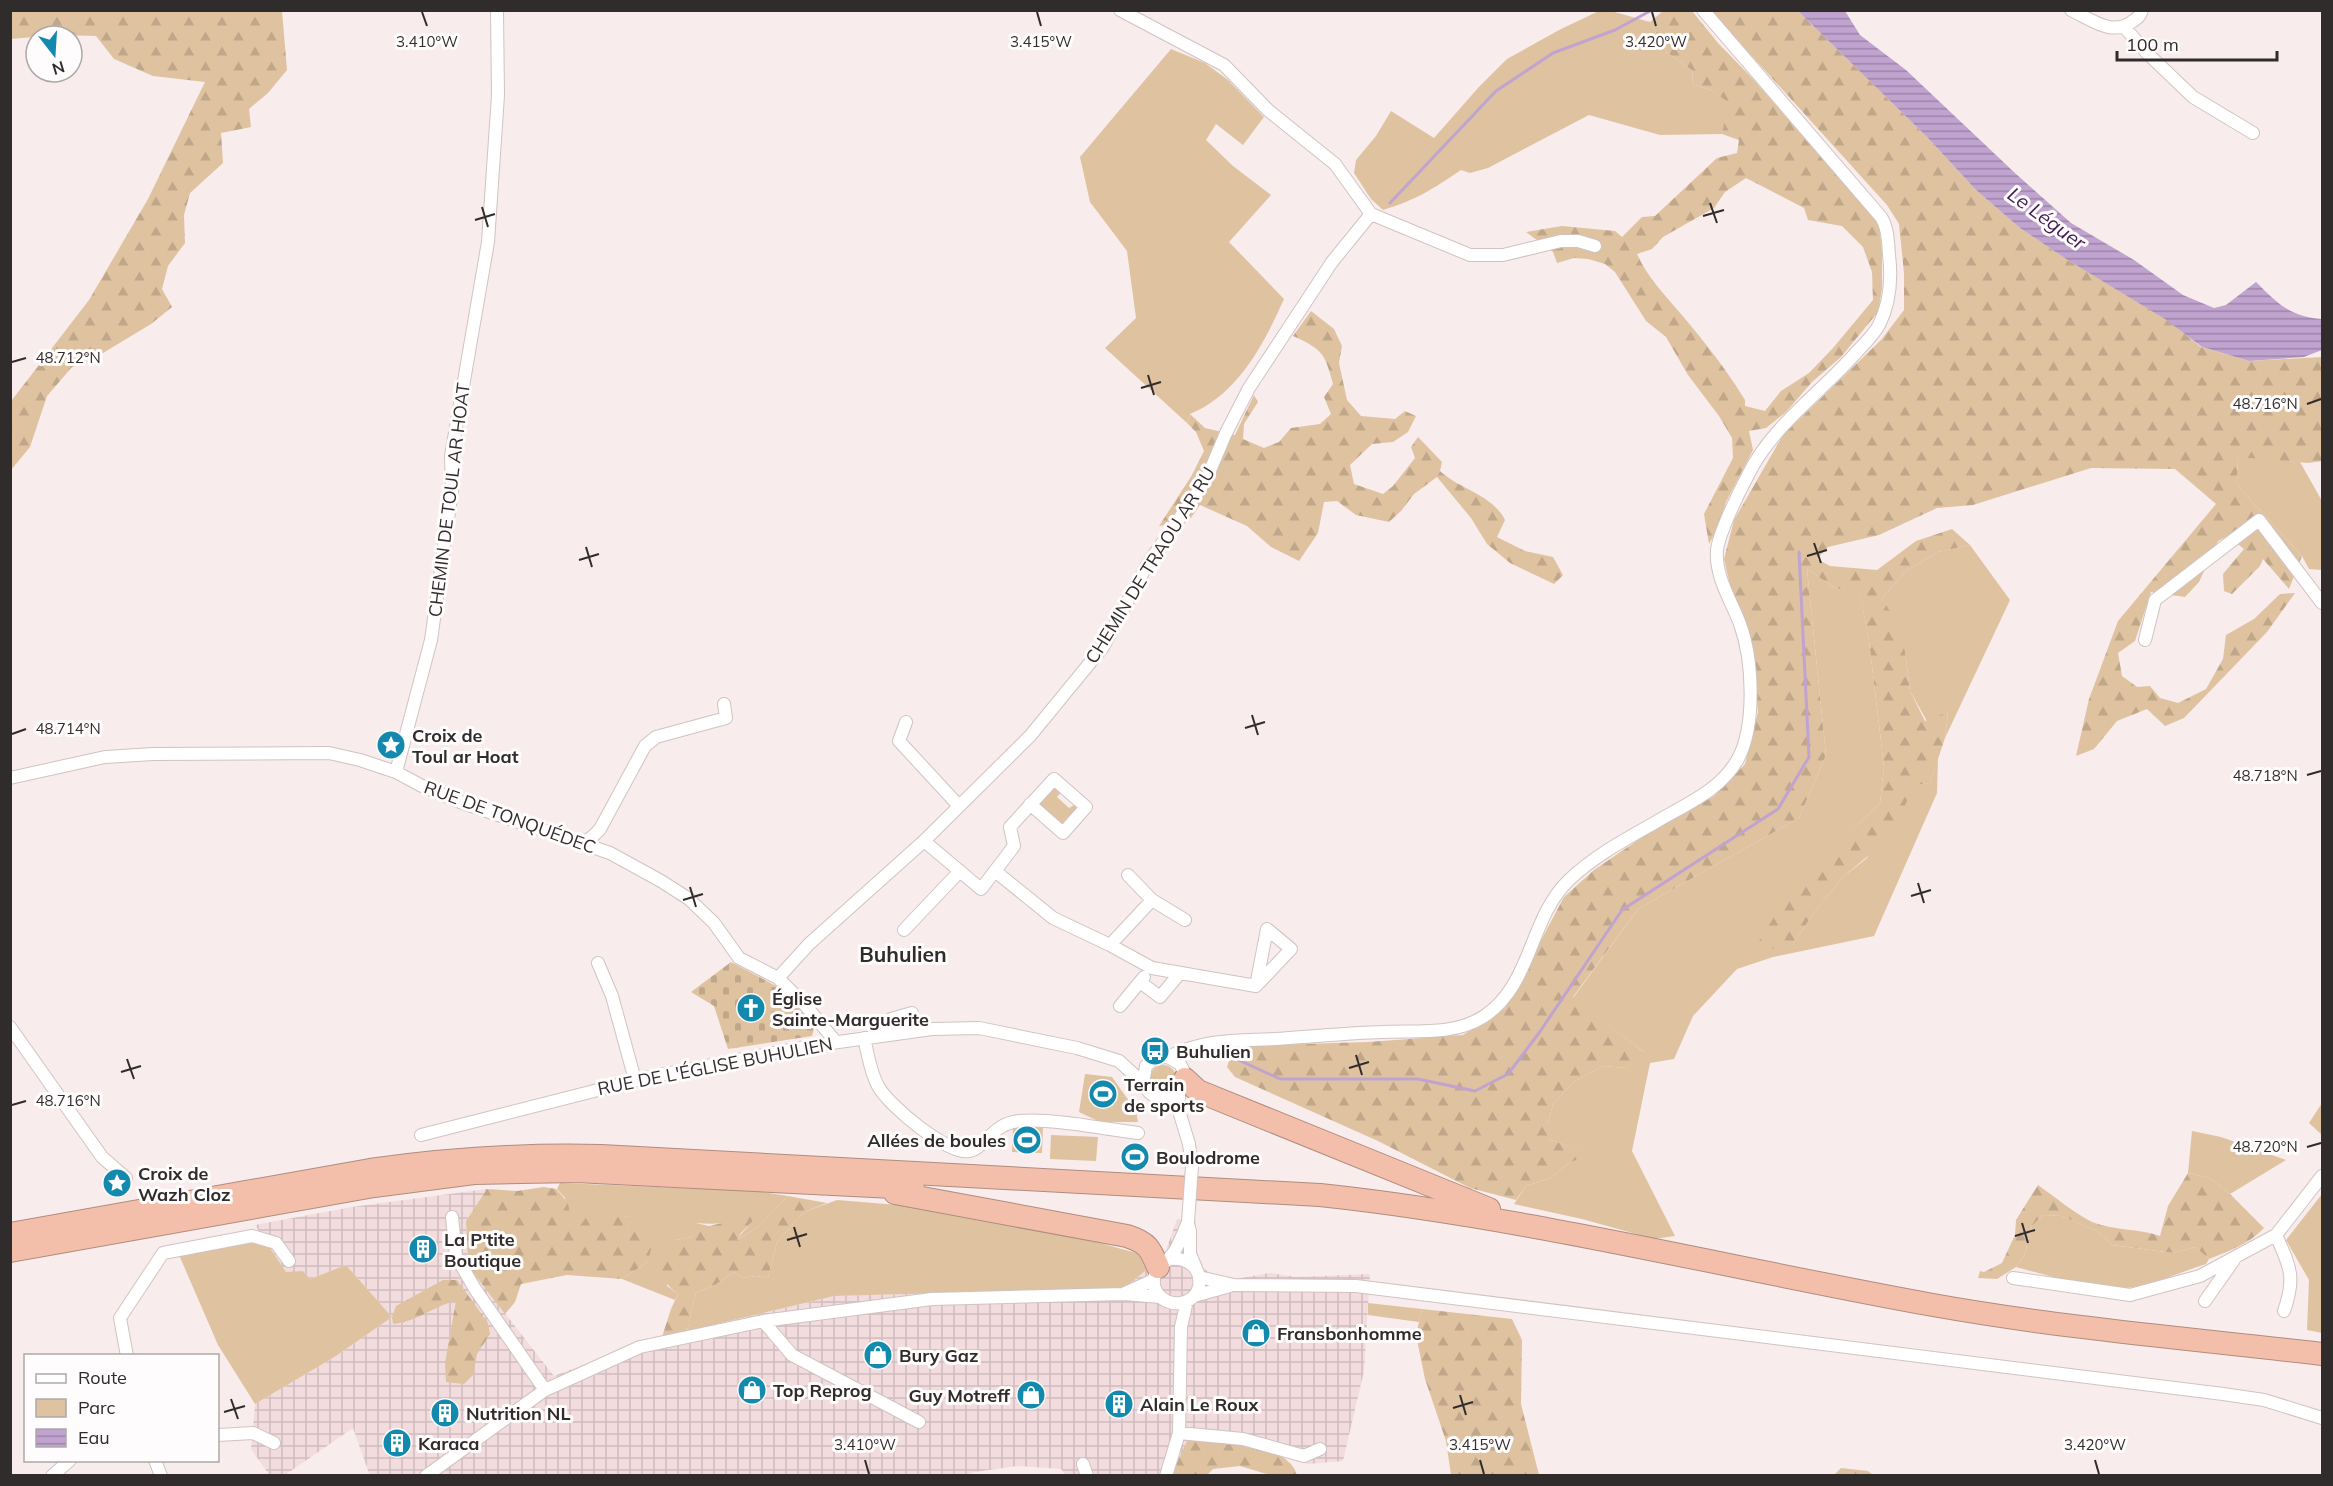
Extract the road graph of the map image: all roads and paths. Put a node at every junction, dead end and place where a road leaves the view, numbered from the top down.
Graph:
1 (497, 10) edge
2 (1120, 10) edge
3 (1703, 10) edge
4 (2071, 10) edge
5 (2142, 10) edge
6 (2125, 28) junction
7 (2253, 133) dead end
8 (1371, 213) junction
9 (1596, 246) dead end
10 (2322, 603) edge
11 (2145, 640) dead end
12 (724, 704) dead end
13 (906, 722) dead end
14 (396, 772) junction
15 (10, 778) edge
16 (1030, 804) junction
17 (959, 806) junction
18 (577, 842) junction
19 (924, 842) junction
20 (960, 871) junction
21 (995, 871) junction
22 (1128, 875) dead end
23 (1152, 900) junction
24 (1185, 920) dead end
25 (904, 930) dead end
26 (1110, 945) junction
27 (598, 963) dead end
28 (1152, 968) junction
29 (1180, 973) junction
30 (778, 978) junction
31 (1140, 982) junction
32 (1256, 986) dead end
33 (1120, 1006) dead end
34 (912, 1013) dead end
35 (10, 1027) edge
36 (877, 1035) junction
37 (864, 1038) junction
38 (836, 1042) junction
39 (1199, 1045) junction
40 (1168, 1057) junction
41 (1155, 1058) junction
42 (1119, 1061) junction
43 (635, 1080) junction
44 (1182, 1080) junction
45 (1143, 1083) junction
46 (1156, 1097) junction
47 (1181, 1120) junction
48 (1138, 1133) dead end
49 (421, 1135) dead end
50 (2322, 1176) edge
51 (126, 1178) dead end
52 (858, 1186) junction
53 (452, 1217) dead end
54 (1188, 1222) junction
55 (1526, 1225) junction
56 (10, 1234) edge
57 (2276, 1235) junction
58 (10, 1251) edge
59 (2235, 1259) junction
60 (289, 1261) dead end
61 (1161, 1269) junction
62 (1198, 1274) junction
63 (2013, 1278) dead end
64 (1234, 1285) junction
65 (1124, 1294) junction
66 (1163, 1299) junction
67 (1191, 1299) junction
68 (2205, 1301) dead end
69 (2284, 1311) dead end
70 (763, 1322) junction
71 (1181, 1327) junction
72 (127, 1354) edge
73 (2322, 1354) edge
74 (2322, 1369) edge
75 (545, 1390) junction
76 (2322, 1418) edge
77 (919, 1422) dead end
78 (1179, 1433) junction
79 (219, 1435) edge
80 (274, 1443) dead end
81 (1320, 1449) dead end
82 (69, 1462) edge
83 (154, 1462) edge
84 (52, 1476) edge
85 (161, 1476) edge
86 (426, 1476) edge
87 (1166, 1476) edge

1 - 14 street, CHEMIN DE TOUL AR HOAT
2 - 8 street
3 - 39 street
4 - 6 street
5 - 6 street
6 - 7 street
8 - 9 street
8 - 17 street, CHEMIN DE TRAOU AR RU
10 - 11 street
12 - 18 street
13 - 17 street
14 - 15 street, RUE DE TONQUÉDEC
14 - 18 street, RUE DE TONQUÉDEC
16 - 16 street
16 - 21 street
17 - 19 street, CHEMIN DE TRAOU AR RU
18 - 30 street, RUE DE TONQUÉDEC
19 - 20 street
19 - 30 street, CHEMIN DE TRAOU AR RU
20 - 21 street
20 - 25 street
21 - 26 street
22 - 23 street
23 - 24 street
23 - 26 street
26 - 28 street
27 - 43 street
28 - 29 street
28 - 31 street
29 - 31 street
29 - 32 street
30 - 38 street, RUE DE TONQUÉDEC
31 - 33 street
34 - 36 street
35 - 51 street
36 - 37 street, RUE DE L'ÉGLISE BUHULIEN
36 - 42 street, RUE DE L'ÉGLISE BUHULIEN
37 - 38 street, RUE DE L'ÉGLISE BUHULIEN
37 - 48 street
38 - 43 street, RUE DE L'ÉGLISE BUHULIEN
39 - 40 street
39 - 44 street
40 - 41 street
40 - 44 street
41 - 42 street, RUE DE L'ÉGLISE BUHULIEN
41 - 45 street
42 - 45 street, RUE DE L'ÉGLISE BUHULIEN
43 - 49 street, RUE DE L'ÉGLISE BUHULIEN
44 - 46 street
44 - 47 street
44 - 55 highway
45 - 46 street
46 - 47 street
47 - 54 street, bridge
50 - 57 street
52 - 58 highway
52 - 61 highway
52 - 74 highway
53 - 75 street
54 - 61 street
54 - 62 street
55 - 56 highway
55 - 73 highway
57 - 59 street
57 - 69 street
59 - 63 street
59 - 68 street
60 - 72 street
61 - 62 street
61 - 65 street
61 - 66 street
62 - 64 street
62 - 67 street
64 - 67 street
64 - 76 street
65 - 66 street
65 - 70 street
66 - 67 street
66 - 71 street
67 - 71 street
70 - 75 street
70 - 77 street
71 - 78 street
75 - 86 street
78 - 81 street
78 - 87 street
79 - 80 street
82 - 84 street
83 - 85 street

